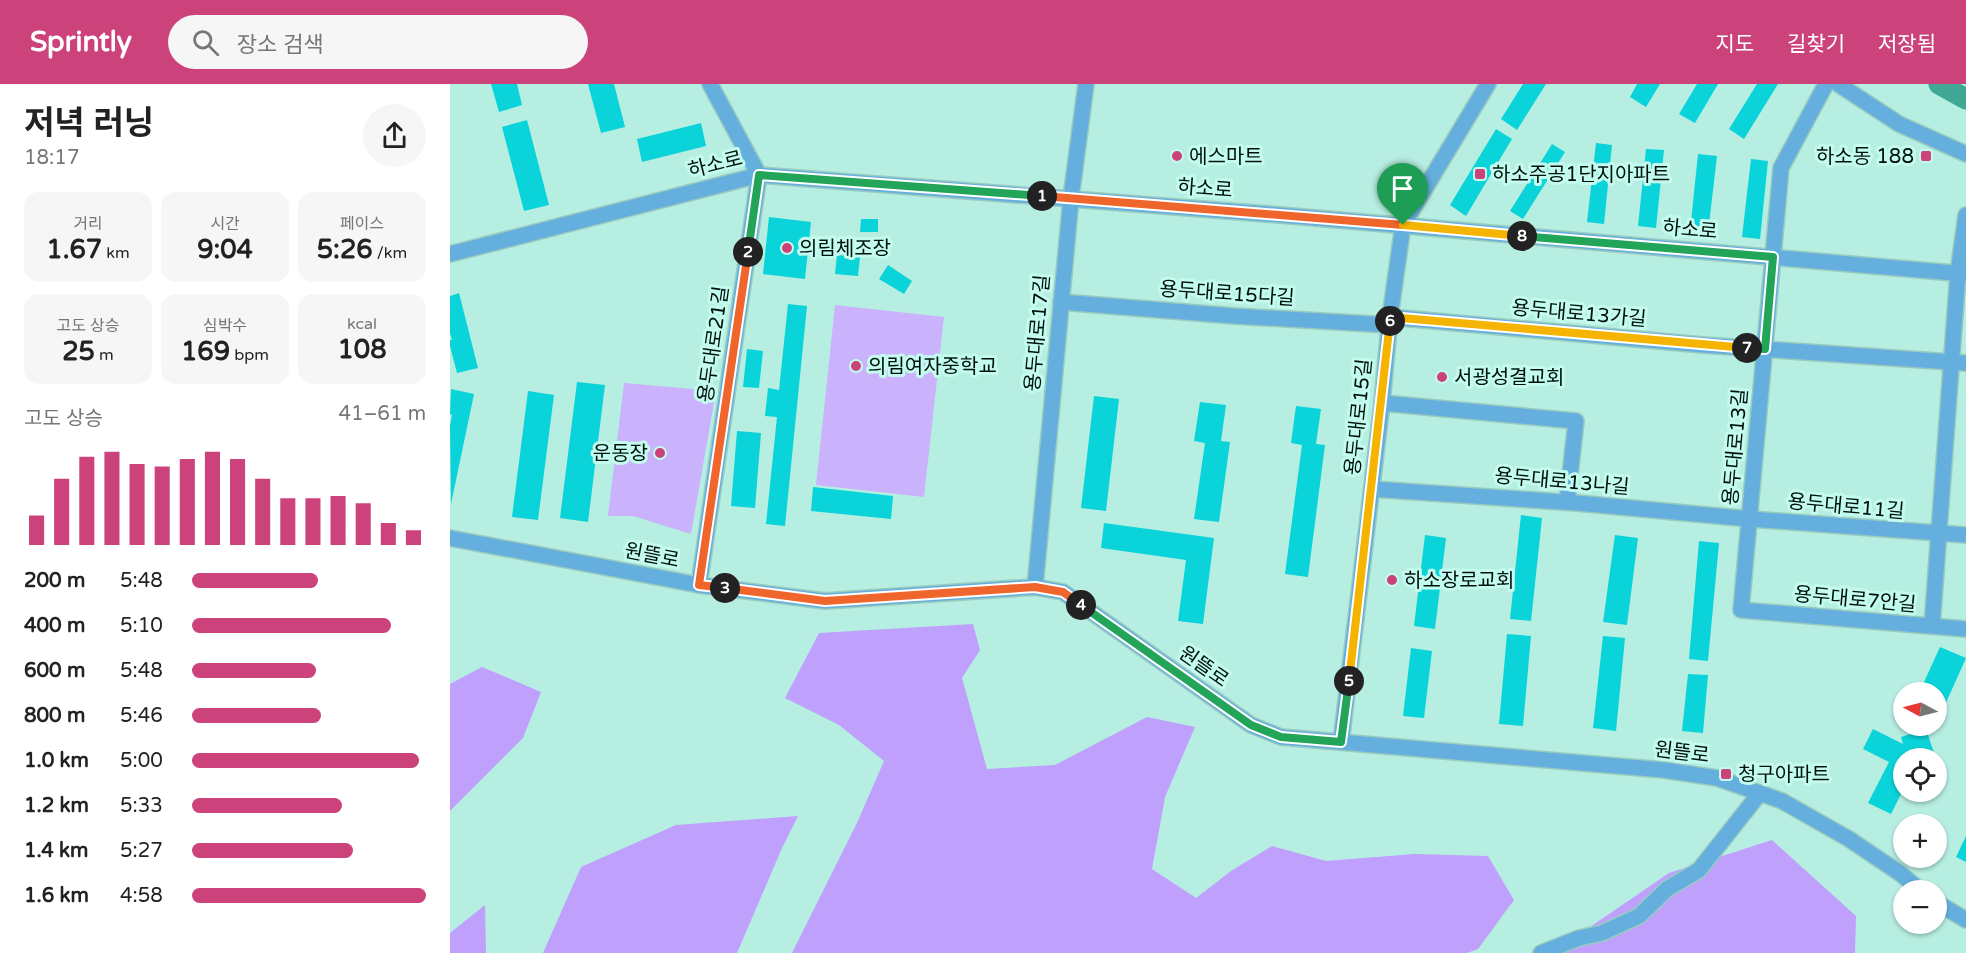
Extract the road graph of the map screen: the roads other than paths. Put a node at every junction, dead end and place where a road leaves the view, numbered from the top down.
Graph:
1 (710, 84) edge
2 (1086, 84) edge
3 (1488, 84) edge
4 (1826, 84) edge
5 (1838, 84) edge
6 (1966, 154) edge
7 (759, 175) junction
8 (1071, 198) junction
9 (1966, 215) edge
10 (1403, 225) junction
11 (450, 254) edge
12 (1773, 257) junction
13 (1962, 274) edge
14 (1061, 302) junction
15 (1390, 321) junction
16 (1765, 349) junction
17 (1959, 363) edge
18 (1382, 403) junction
19 (1372, 489) junction
20 (1567, 502) junction
21 (1750, 519) junction
22 (1940, 534) junction
23 (1966, 536) edge
24 (450, 538) edge
25 (699, 585) junction
26 (1035, 587) junction
27 (1741, 610) joint
28 (1932, 626) junction
29 (1966, 629) edge
30 (1341, 742) junction
31 (1760, 793) junction
32 (1907, 880) edge
33 (1947, 909) edge
34 (1966, 920) edge
35 (1541, 953) edge

1 - 7 street
2 - 8 street, 용두대로17길
3 - 10 street, 용두대로15길
4 - 12 street, 용두대로13길
5 - 6 street
7 - 8 street, 하소로
7 - 11 street, 하소로
7 - 25 street, 용두대로21길
8 - 10 street, 하소로
8 - 14 street, 용두대로17길
9 - 13 street
10 - 12 street, 하소로
10 - 15 street, 용두대로15길
12 - 13 street, 하소로
12 - 16 street, 용두대로13길
13 - 17 street
14 - 15 street, 용두대로15다길
14 - 26 street, 용두대로17길
15 - 16 street, 용두대로13가길
15 - 18 street, 용두대로15길
16 - 17 street
16 - 21 street, 용두대로13길
17 - 22 street
18 - 19 street, 용두대로15길
18 - 20 street
19 - 20 street, 용두대로13나길
19 - 30 street, 용두대로15길
20 - 21 street, 용두대로13나길
21 - 22 street, 용두대로11길
21 - 27 street, 용두대로13길
22 - 23 street, 용두대로11길
22 - 28 street
24 - 25 street, 원뜰로
25 - 26 street, 원뜰로
26 - 30 street, 원뜰로
27 - 28 street, 용두대로7안길
28 - 29 street, 용두대로7안길
30 - 31 street, 원뜰로
31 - 32 street, 원뜰로
31 - 35 street
33 - 34 street

